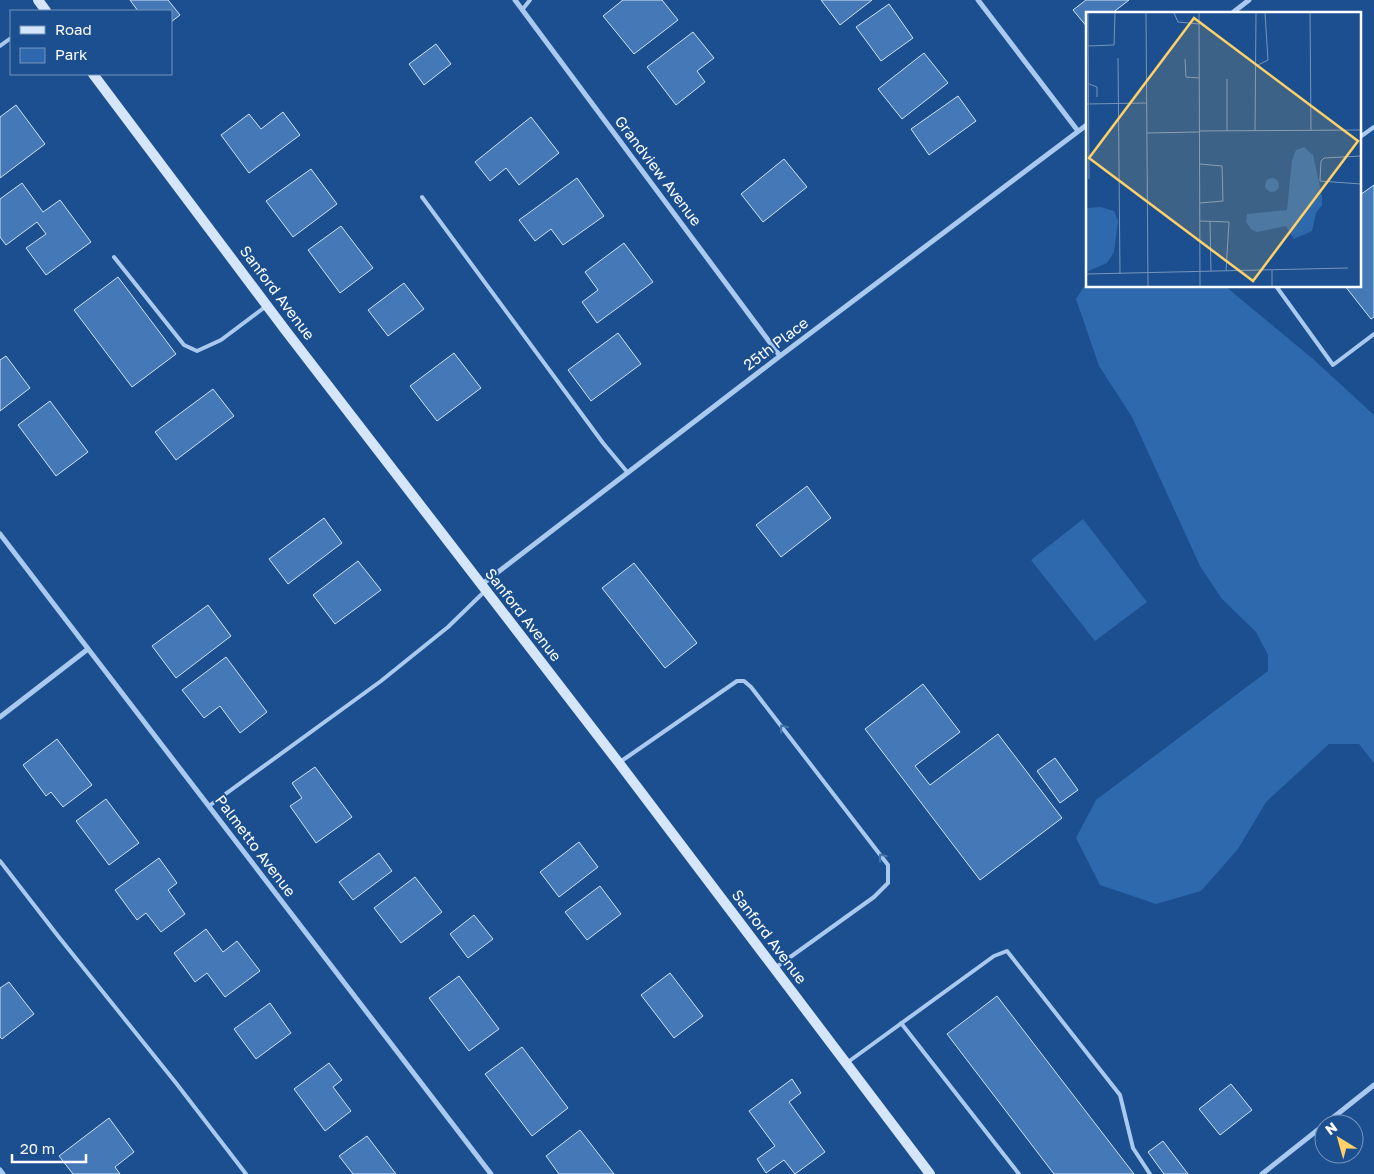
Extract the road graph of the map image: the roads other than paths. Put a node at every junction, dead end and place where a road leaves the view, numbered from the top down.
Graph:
1 (515, 0) edge
2 (530, 0) edge
3 (978, 0) edge
4 (1250, 0) edge
5 (522, 10) junction
6 (1235, 12) edge
7 (94, 75) edge
8 (1086, 126) edge
9 (1374, 127) edge
10 (1078, 132) junction
11 (1362, 136) edge
12 (422, 197) dead end
13 (114, 257) dead end
14 (1277, 288) edge
15 (267, 305) junction
16 (1374, 334) edge
17 (780, 356) junction
18 (628, 472) junction
19 (0, 534) edge
20 (483, 588) junction
21 (88, 649) junction
22 (0, 717) edge
23 (619, 763) junction
24 (209, 806) junction
25 (0, 861) edge
26 (775, 969) junction
27 (901, 1023) junction
28 (846, 1064) junction
29 (1374, 1085) edge
30 (1337, 1114) edge
31 (1314, 1132) edge
32 (0, 1170) edge
33 (3, 1174) edge
34 (246, 1174) edge
35 (490, 1174) edge
36 (930, 1174) edge
37 (1019, 1174) edge
38 (1150, 1174) edge
39 (1262, 1174) edge

1 - 5 street, Grandview Avenue
2 - 5 lane
3 - 10 street
4 - 6 street
5 - 17 street, Grandview Avenue
7 - 15 main road, Sanford Avenue
8 - 10 street, 25th Place
9 - 11 lane
10 - 17 street, 25th Place
12 - 18 lane
13 - 15 lane
14 - 16 lane
15 - 20 main road, Sanford Avenue
17 - 18 street, 25th Place
18 - 20 street, 25th Place
19 - 21 street, Palmetto Avenue
20 - 23 main road, Sanford Avenue
20 - 24 lane
21 - 22 street
21 - 24 street, Palmetto Avenue
23 - 26 main road, Sanford Avenue
26 -> 23 lane
24 - 35 street, Palmetto Avenue
25 - 34 lane
26 - 28 main road, Sanford Avenue
27 - 28 lane
27 - 37 lane
27 - 38 lane
28 - 36 main road, Sanford Avenue
29 - 30 street
31 - 39 street
32 - 33 street

